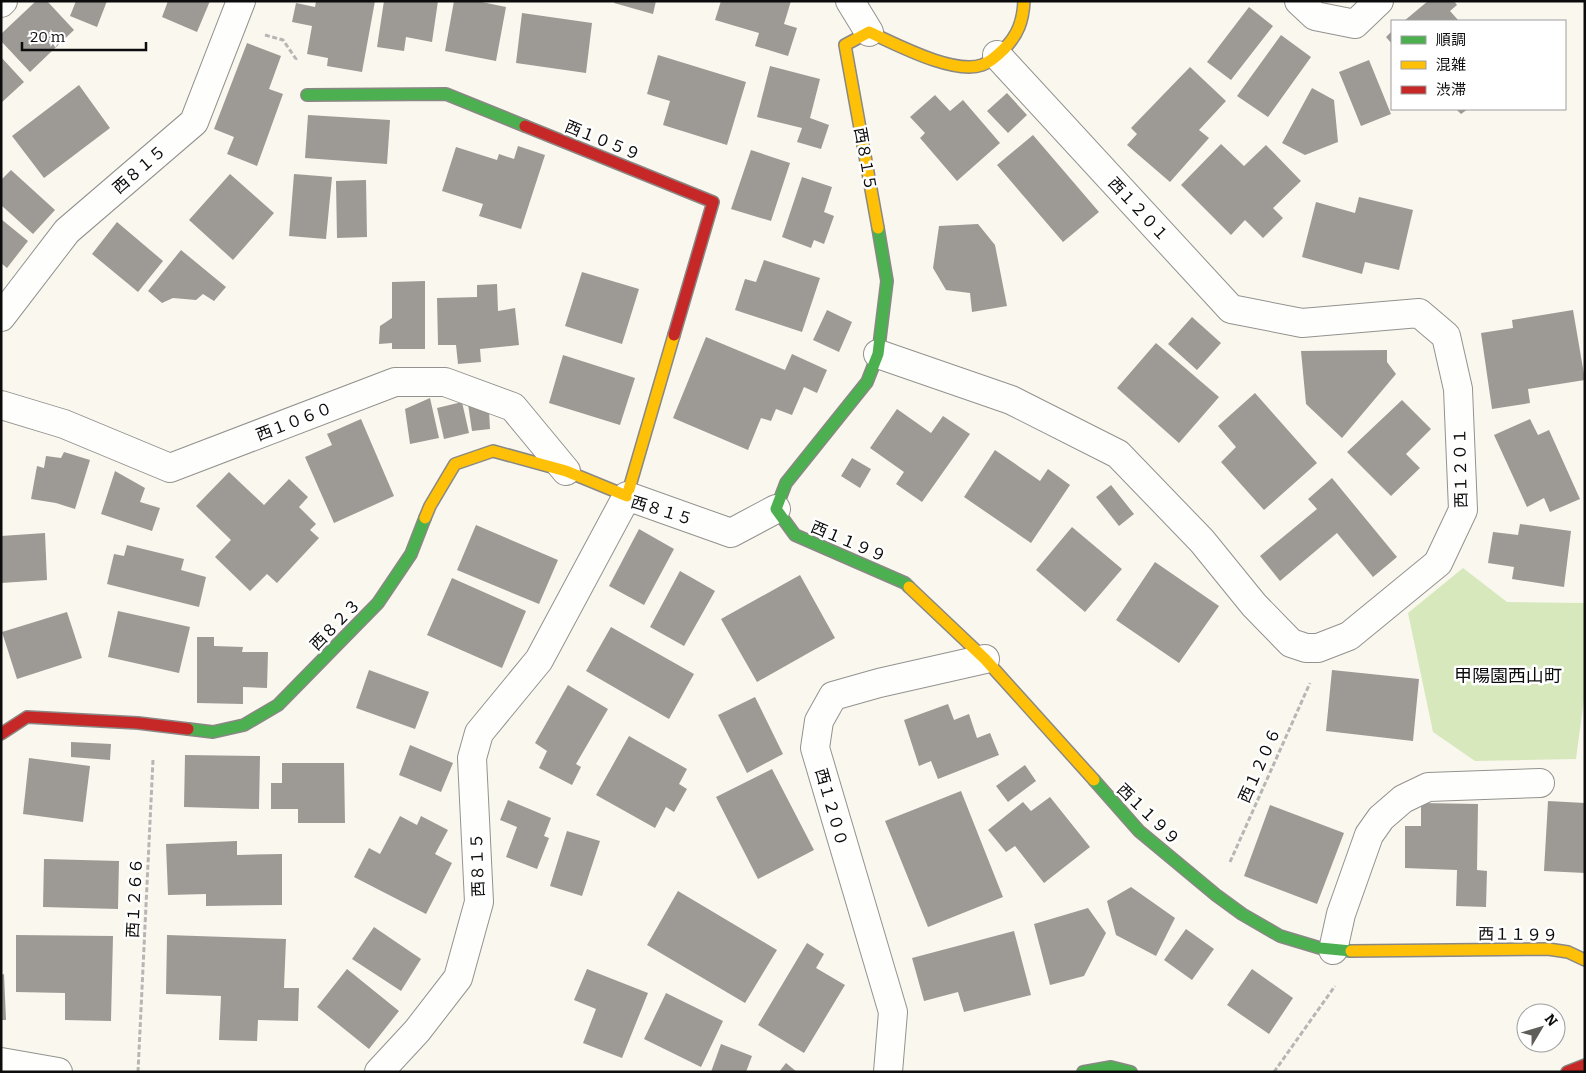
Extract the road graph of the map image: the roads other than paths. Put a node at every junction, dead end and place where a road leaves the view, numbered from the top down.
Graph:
1 (850, 1) edge
2 (1024, 1) edge
3 (1299, 1) edge
4 (1378, 1) edge
5 (237, 13) edge
6 (868, 32) junction
7 (998, 56) junction
8 (307, 95) road end
9 (1, 317) edge
10 (878, 354) junction
11 (1, 405) edge
12 (566, 470) junction
13 (627, 496) junction
14 (776, 509) junction
15 (986, 659) junction
16 (1, 734) edge
17 (1540, 782) dead end
18 (1333, 950) junction
19 (1585, 960) edge
20 (1, 1062) edge
21 (1585, 1065) edge
22 (58, 1072) edge
23 (379, 1072) edge
24 (888, 1072) edge
25 (1083, 1072) edge
26 (1131, 1072) edge
27 (1567, 1072) edge

1 - 6 street
2 - 7 street
3 - 4 street
5 - 9 street, 西８１５
6 - 7 street
6 - 10 street, 西８１５
7 - 10 street, 西１２０１
8 - 13 street, 西１０５９
10 - 14 street, 西８１５
11 - 12 street, 西１０６０
12 - 13 street, 西８２３
12 - 16 street, 西８２３
13 - 14 street, 西８１５
13 - 23 street, 西８１５
14 - 15 street, 西１１９９
15 - 18 street, 西１１９９
15 - 24 street, 西１２００
17 - 18 street
18 - 19 street, 西１１９９
20 - 22 street
21 - 27 street
25 - 26 street

